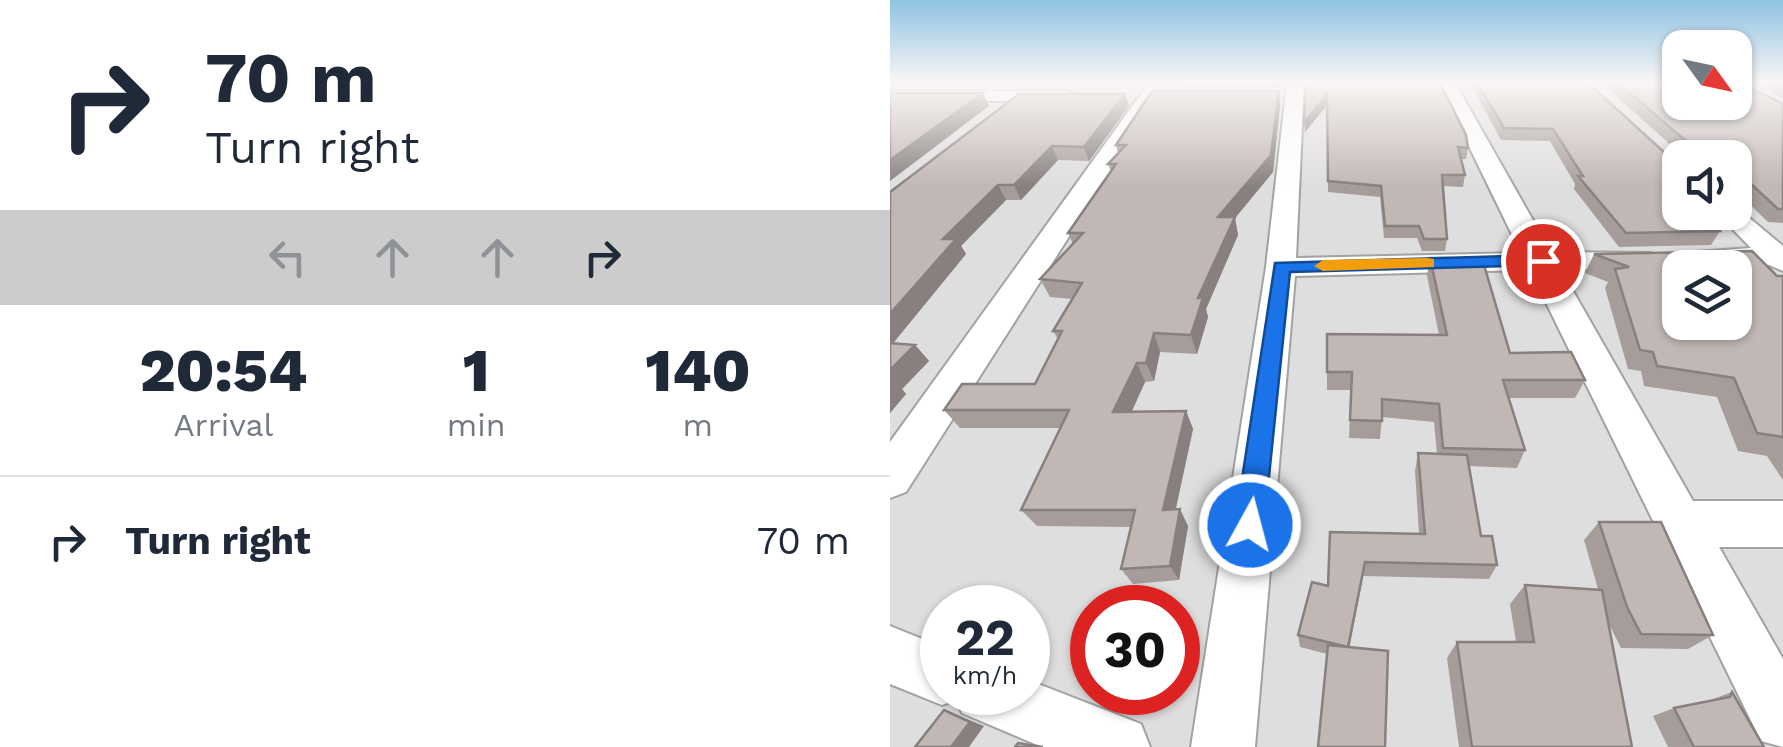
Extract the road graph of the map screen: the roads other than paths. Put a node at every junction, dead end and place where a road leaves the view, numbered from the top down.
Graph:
1 (1134, 118) edge
2 (1287, 118) edge
3 (1465, 118) edge
4 (1749, 230) edge
5 (1781, 258) edge
6 (1543, 261) junction
7 (1281, 267) junction
8 (890, 478) edge
9 (1681, 524) junction
10 (1783, 524) edge
11 (890, 655) edge
12 (920, 667) edge
13 (1039, 715) edge
14 (1783, 719) edge
15 (1118, 747) edge
16 (1223, 747) edge

1 - 8 street
2 - 7 street
3 - 6 street
4 - 5 street
5 - 6 street
6 - 7 street
6 - 9 street
7 - 16 street
9 - 10 street
9 - 14 street
11 - 12 street
13 - 15 street

